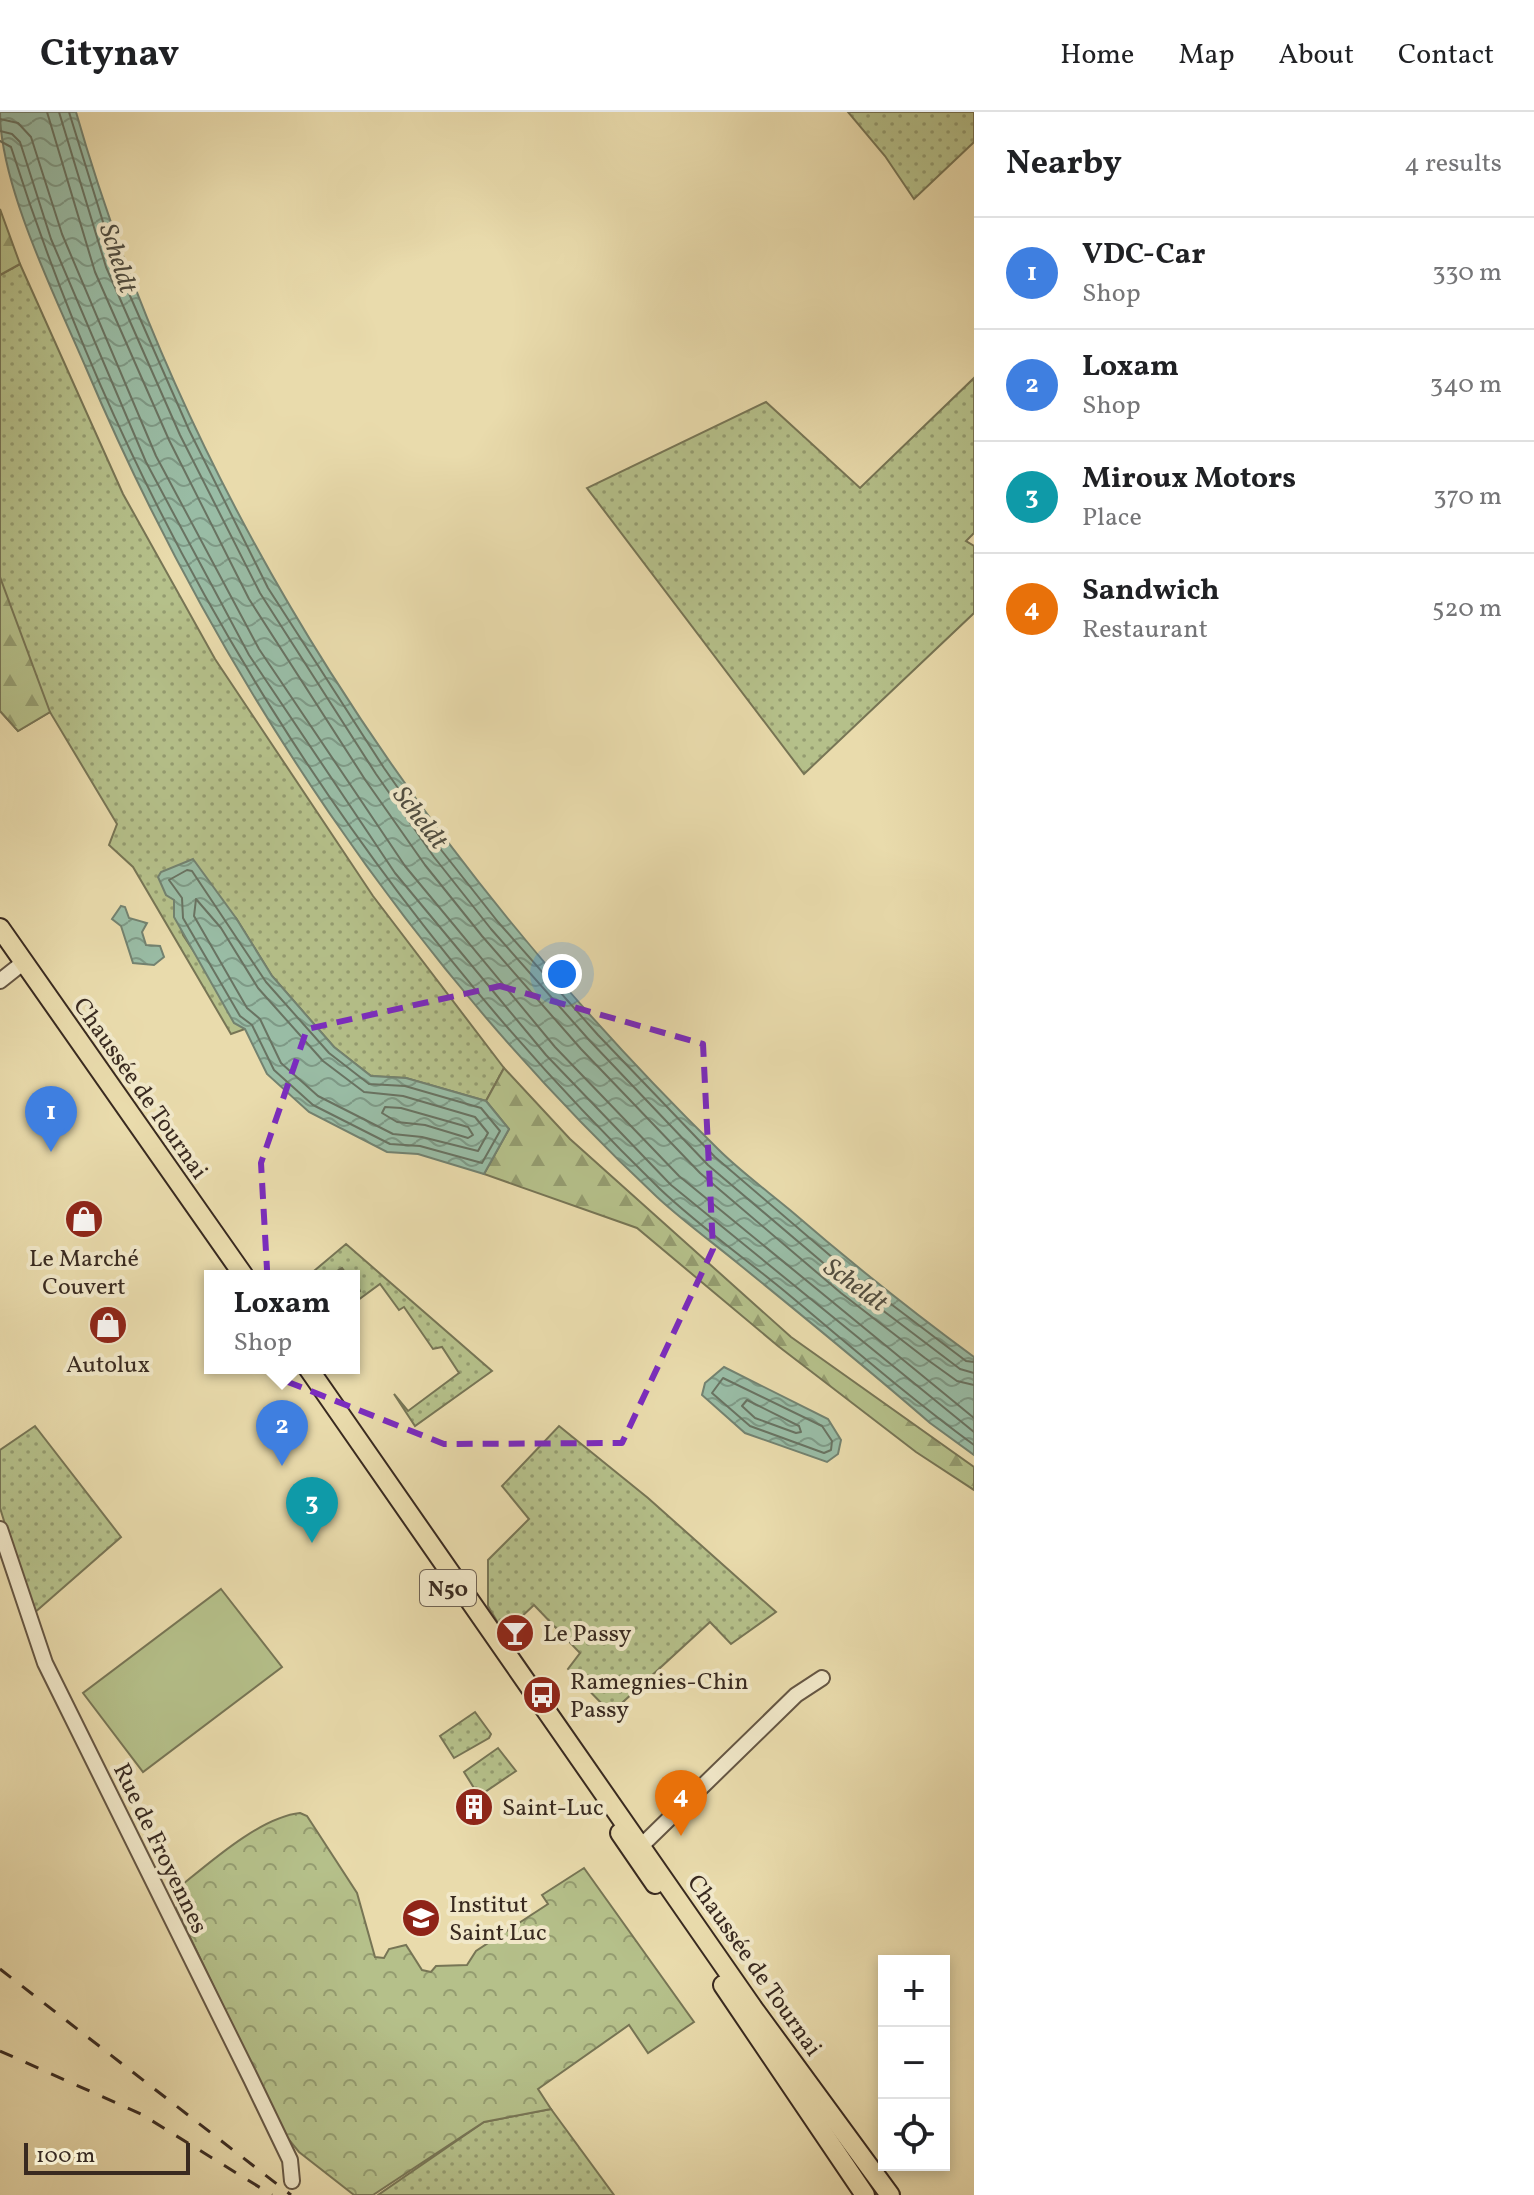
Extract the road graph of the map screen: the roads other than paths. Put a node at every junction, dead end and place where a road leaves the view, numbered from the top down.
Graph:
1 (0, 928) edge
2 (0, 947) edge
3 (20, 966) junction
4 (0, 981) edge
5 (226, 1270) edge
6 (240, 1270) edge
7 (299, 1374) edge
8 (312, 1374) edge
9 (0, 1529) edge
10 (822, 1678) dead end
11 (639, 1849) junction
12 (292, 2181) dead end
13 (865, 2195) edge
14 (890, 2195) edge

1 - 3 main road, Chaussée de Tournai
2 - 3 main road, Chaussée de Tournai
3 - 4 street
3 - 5 main road, Chaussée de Tournai
3 - 6 main road, Chaussée de Tournai
7 - 11 main road, Chaussée de Tournai / N50
8 - 11 main road, Chaussée de Tournai / N50
9 - 12 street, Rue de Froyennes
10 - 11 street
11 - 13 main road, Chaussée de Tournai / N50
11 - 14 main road, Chaussée de Tournai / N50

